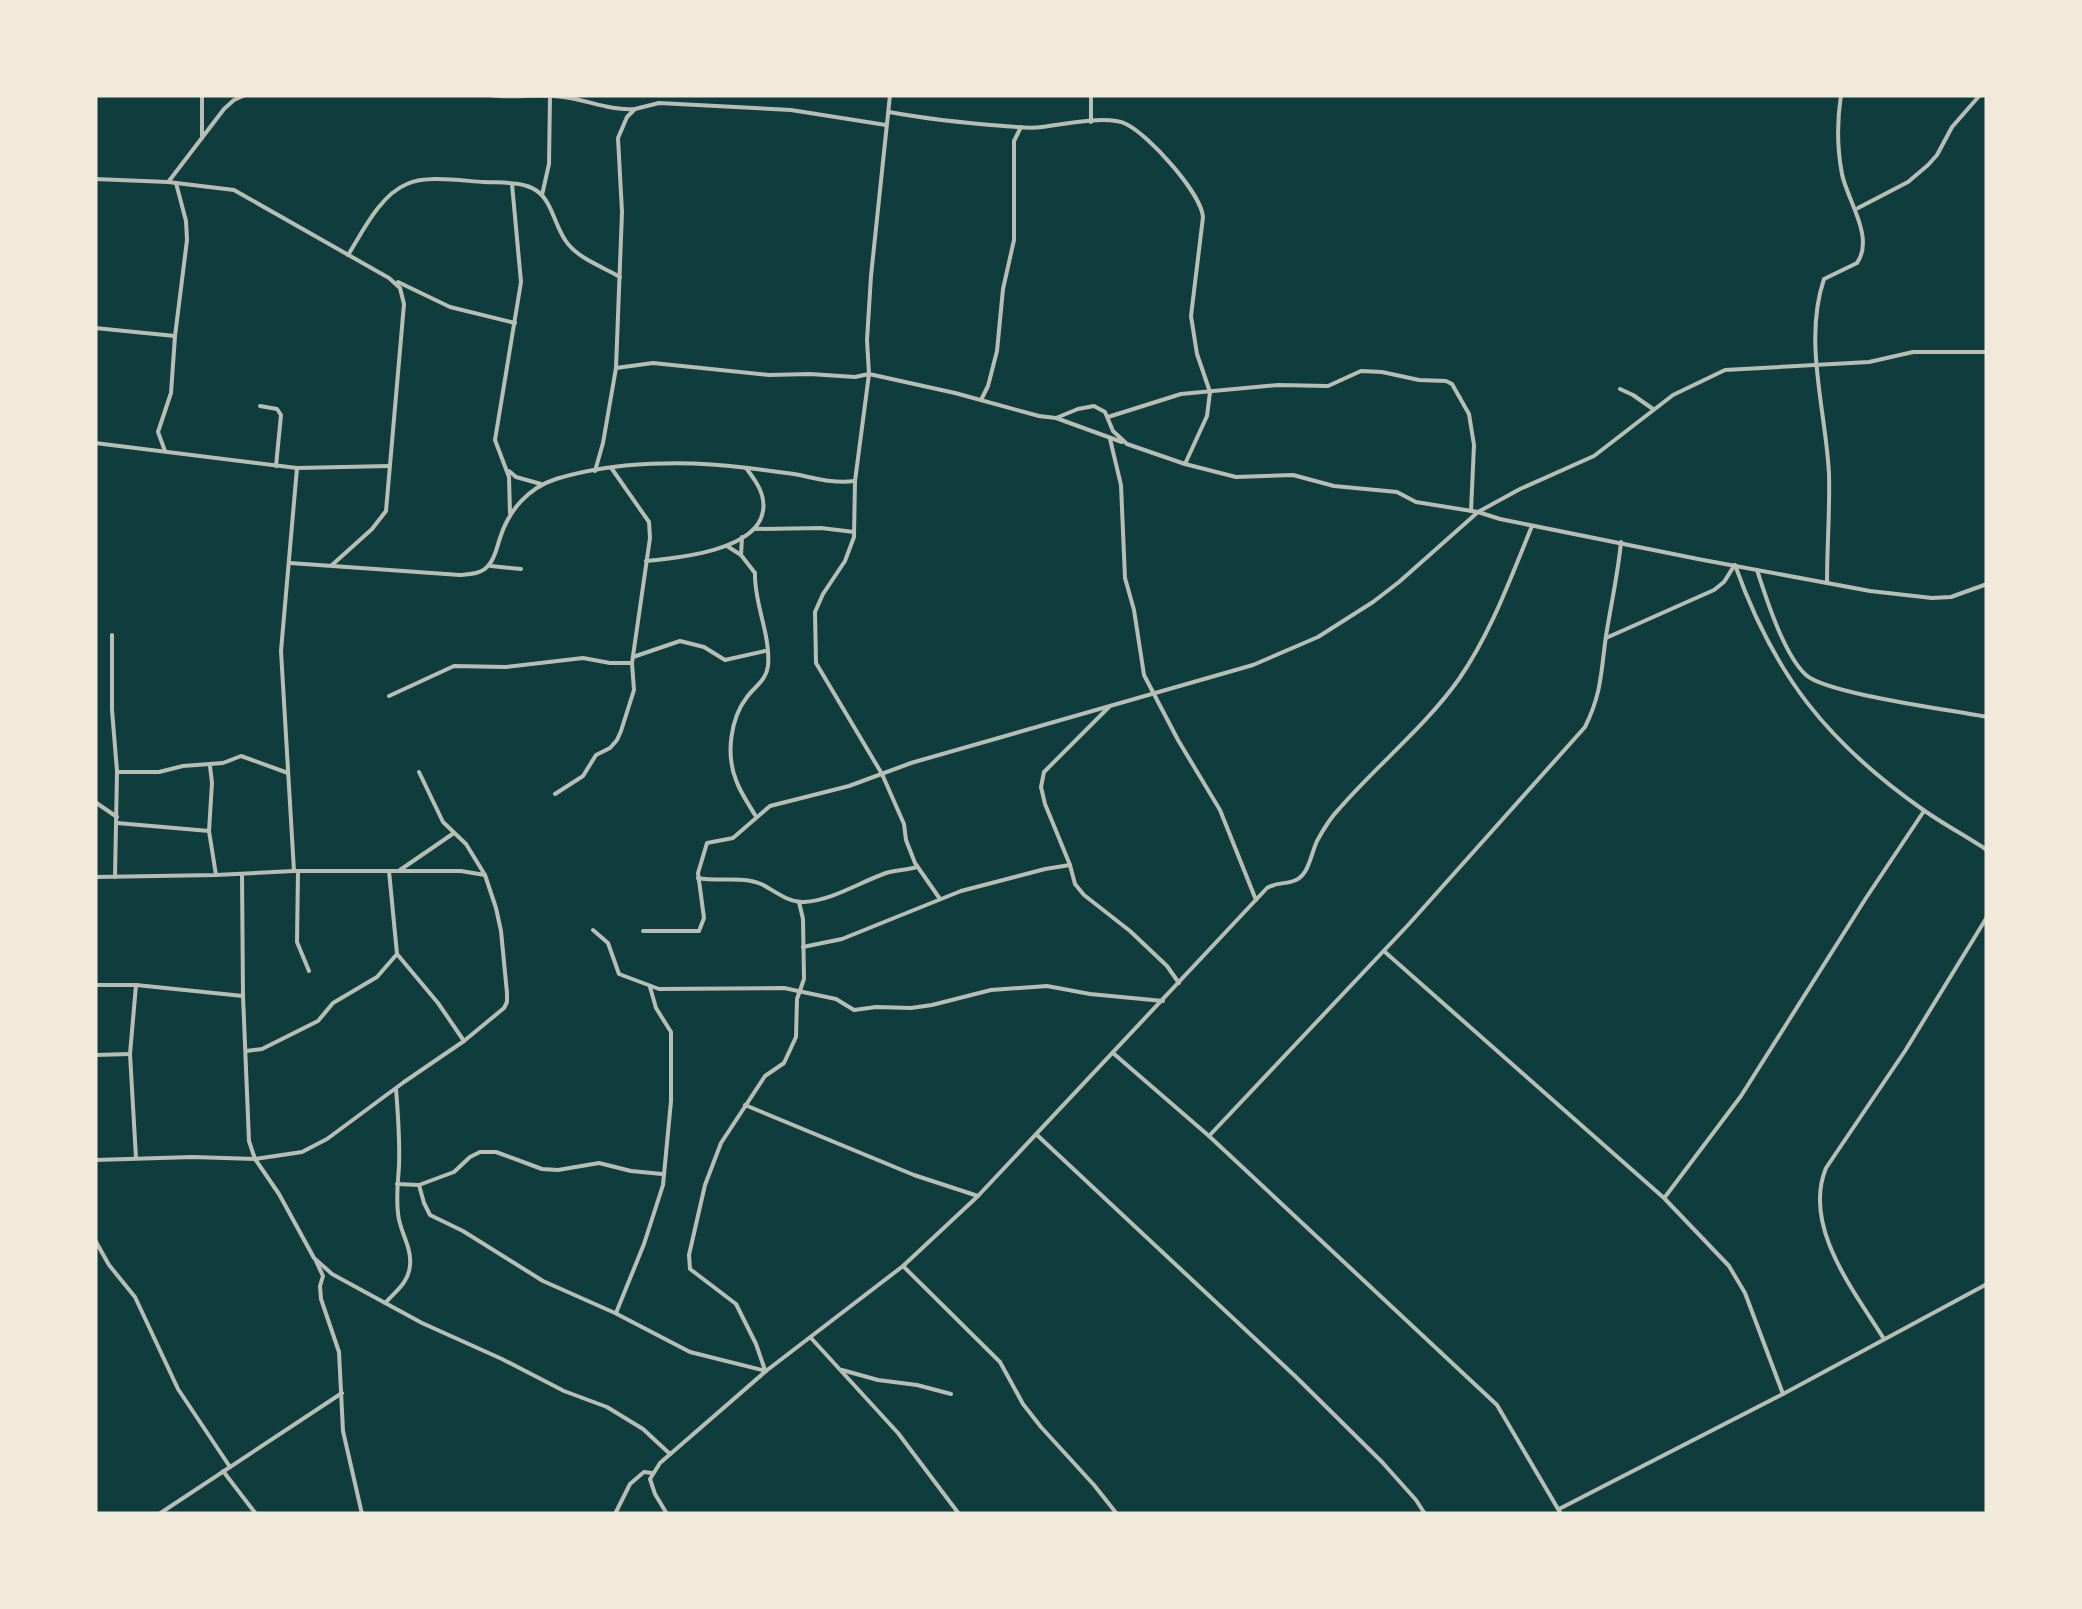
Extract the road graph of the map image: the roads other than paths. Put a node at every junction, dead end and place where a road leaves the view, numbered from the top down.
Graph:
1 (202, 95) edge
2 (244, 95) edge
3 (489, 95) edge
4 (647, 95) edge
5 (659, 95) edge
6 (890, 95) edge
7 (1092, 95) edge
8 (1841, 95) edge
9 (1980, 95) edge
10 (552, 96) edge
11 (658, 103) junction
12 (647, 105) junction
13 (635, 108) junction
14 (888, 112) junction
15 (1090, 122) junction
16 (886, 125) junction
17 (1021, 127) junction
18 (202, 138) junction
19 (95, 178) edge
20 (168, 182) junction
21 (176, 183) junction
22 (512, 184) junction
23 (542, 195) junction
24 (1856, 210) junction
25 (348, 254) junction
26 (620, 276) junction
27 (389, 278) junction
28 (515, 323) junction
29 (95, 328) edge
30 (174, 336) junction
31 (1987, 352) edge
32 (1816, 366) junction
33 (616, 368) junction
34 (869, 374) junction
35 (1620, 389) dead end
36 (1210, 390) junction
37 (981, 400) junction
38 (260, 406) dead end
39 (1653, 409) junction
40 (1108, 416) junction
41 (1056, 418) junction
42 (1110, 439) junction
43 (95, 443) edge
44 (1127, 444) junction
45 (165, 451) junction
46 (1185, 464) junction
47 (276, 466) junction
48 (391, 466) junction
49 (298, 468) junction
50 (505, 468) junction
51 (746, 468) junction
52 (612, 469) junction
53 (595, 471) junction
54 (854, 482) junction
55 (542, 484) junction
56 (1474, 511) junction
57 (510, 514) junction
58 (1532, 526) junction
59 (754, 529) junction
60 (855, 532) junction
61 (742, 537) junction
62 (1621, 542) junction
63 (726, 546) junction
64 (742, 556) junction
65 (646, 561) junction
66 (290, 563) junction
67 (1735, 565) junction
68 (332, 566) junction
69 (489, 566) junction
70 (521, 569) dead end
71 (1757, 570) junction
72 (1827, 583) junction
73 (1987, 584) edge
74 (112, 635) dead end
75 (1606, 638) junction
76 (767, 651) junction
77 (633, 660) junction
78 (1152, 693) junction
79 (390, 696) dead end
80 (1110, 706) junction
81 (1987, 716) edge
82 (210, 764) junction
83 (117, 772) junction
84 (419, 772) dead end
85 (288, 773) junction
86 (882, 774) junction
87 (555, 794) dead end
88 (95, 802) edge
89 (1924, 811) junction
90 (756, 817) junction
91 (117, 820) junction
92 (210, 831) junction
93 (454, 832) junction
94 (1987, 850) edge
95 (1070, 865) junction
96 (918, 867) junction
97 (389, 870) junction
98 (400, 870) junction
99 (296, 871) junction
100 (242, 874) junction
101 (216, 875) junction
102 (485, 875) junction
103 (116, 877) junction
104 (95, 878) edge
105 (698, 878) junction
106 (940, 899) junction
107 (1256, 900) junction
108 (799, 902) junction
109 (1987, 917) edge
110 (593, 930) dead end
111 (642, 931) dead end
112 (803, 948) junction
113 (1384, 951) junction
114 (397, 954) junction
115 (309, 971) dead end
116 (1180, 983) junction
117 (95, 985) edge
118 (136, 986) junction
119 (650, 987) junction
120 (800, 991) junction
121 (243, 996) junction
122 (1163, 1001) junction
123 (464, 1041) junction
124 (246, 1051) junction
125 (1114, 1053) junction
126 (130, 1054) junction
127 (95, 1055) edge
128 (396, 1088) junction
129 (744, 1105) junction
130 (1037, 1135) junction
131 (1209, 1136) junction
132 (136, 1158) junction
133 (95, 1160) edge
134 (255, 1160) junction
135 (664, 1174) junction
136 (397, 1184) junction
137 (419, 1185) junction
138 (978, 1196) junction
139 (1664, 1198) junction
140 (95, 1240) edge
141 (314, 1258) junction
142 (903, 1266) junction
143 (1987, 1284) edge
144 (386, 1303) junction
145 (615, 1314) junction
146 (810, 1337) junction
147 (1884, 1339) junction
148 (766, 1370) junction
149 (842, 1370) junction
150 (342, 1393) junction
151 (951, 1394) dead end
152 (1783, 1394) junction
153 (670, 1454) junction
154 (226, 1469) junction
155 (653, 1473) junction
156 (1560, 1512) edge
157 (159, 1514) edge
158 (256, 1514) edge
159 (362, 1514) edge
160 (615, 1514) edge
161 (667, 1514) edge
162 (959, 1514) edge
163 (1116, 1514) edge
164 (1425, 1514) edge

1 - 18 street
2 - 18 street
3 - 10 street
4 - 12 street
5 - 11 street
6 - 14 street
7 - 15 street
8 - 24 street
9 - 24 street
10 - 13 street
10 - 23 street
11 - 12 street
11 - 16 street
12 - 13 street
13 - 26 street
14 - 16 street
14 - 17 street
15 - 17 street
15 - 36 street
16 - 34 street
17 - 37 street
18 - 20 street
19 - 20 street
20 - 21 street
21 - 25 street
21 - 30 street
22 - 23 street
22 - 25 street
22 - 28 street
23 - 26 street
24 - 32 street
25 - 27 street
26 - 33 street
27 - 28 street
27 - 48 street
28 - 50 street
29 - 30 street
30 - 45 street
31 - 32 street
32 - 39 street
32 - 72 street
33 - 34 street
33 - 53 street
34 - 37 street
34 - 54 street
35 - 39 street
36 - 40 street
36 - 46 street
36 - 56 street
37 - 41 street
38 - 47 street
39 - 56 street
40 - 41 street
40 - 44 street
41 - 42 street
42 - 44 street
42 - 78 street
43 - 45 street
44 - 46 street
45 - 47 street
46 - 56 street
47 - 49 street
48 - 49 street
48 - 68 street
49 - 66 street
50 - 55 street
50 - 57 street
51 - 52 street
51 - 54 street
51 - 59 street
52 - 53 street
52 - 65 street
53 - 55 street
54 - 60 street
55 - 57 street
56 - 58 street
56 - 78 street
57 - 69 street
58 - 62 street
58 - 107 street
59 - 60 street
59 - 61 street
60 - 86 street
61 - 63 street
61 - 64 street
62 - 67 street
62 - 75 street
63 - 64 street
63 - 65 street
64 - 76 street
65 - 77 street
66 - 68 street
66 - 85 street
67 - 71 street
67 - 75 street
67 - 89 street
68 - 69 street
69 - 70 street
71 - 72 street
71 - 81 street
72 - 73 street
74 - 83 street
75 - 113 street
76 - 77 street
76 - 90 street
77 - 79 street
77 - 87 street
78 - 80 street
78 - 107 street
80 - 86 street
80 - 95 street
82 - 83 street
82 - 85 street
82 - 92 street
83 - 91 street
84 - 93 street
85 - 99 street
86 - 90 street
86 - 96 street
88 - 91 street
89 - 94 street
89 - 139 street
90 - 105 street
91 - 92 street
91 - 103 street
92 - 101 street
93 - 98 street
93 - 102 street
95 - 106 street
95 - 116 street
96 - 106 street
96 - 108 street
97 - 98 street
97 - 99 street
97 - 114 street
98 - 102 street
99 - 100 street
99 - 115 street
100 - 101 street
100 - 121 street
101 - 103 street
102 - 123 street
103 - 104 street
105 - 108 street
105 - 111 street
106 - 112 street
107 - 116 street
108 - 112 street
109 - 147 street
110 - 119 street
112 - 120 street
113 - 131 street
113 - 139 street
114 - 123 street
114 - 124 street
116 - 122 street
117 - 118 street
118 - 121 street
118 - 126 street
119 - 120 street
119 - 135 street
120 - 122 street
120 - 129 street
121 - 124 street
122 - 125 street
123 - 128 street
124 - 134 street
125 - 130 street
125 - 131 street
126 - 127 street
126 - 132 street
128 - 134 street
128 - 136 street
129 - 138 street
129 - 148 street
130 - 138 street
130 - 164 street
131 - 156 street
132 - 133 street
132 - 134 street
134 - 141 street
135 - 137 street
135 - 145 street
136 - 137 street
136 - 144 street
137 - 145 street
138 - 142 street
139 - 152 street
140 - 154 street
141 - 144 street
141 - 150 street
142 - 146 street
142 - 163 street
143 - 147 street
144 - 153 street
145 - 148 street
146 - 148 street
146 - 149 street
147 - 152 street
148 - 153 street
149 - 151 street
149 - 162 street
150 - 154 street
150 - 159 street
152 - 156 street
153 - 155 street
154 - 157 street
154 - 158 street
155 - 160 street
155 - 161 street

